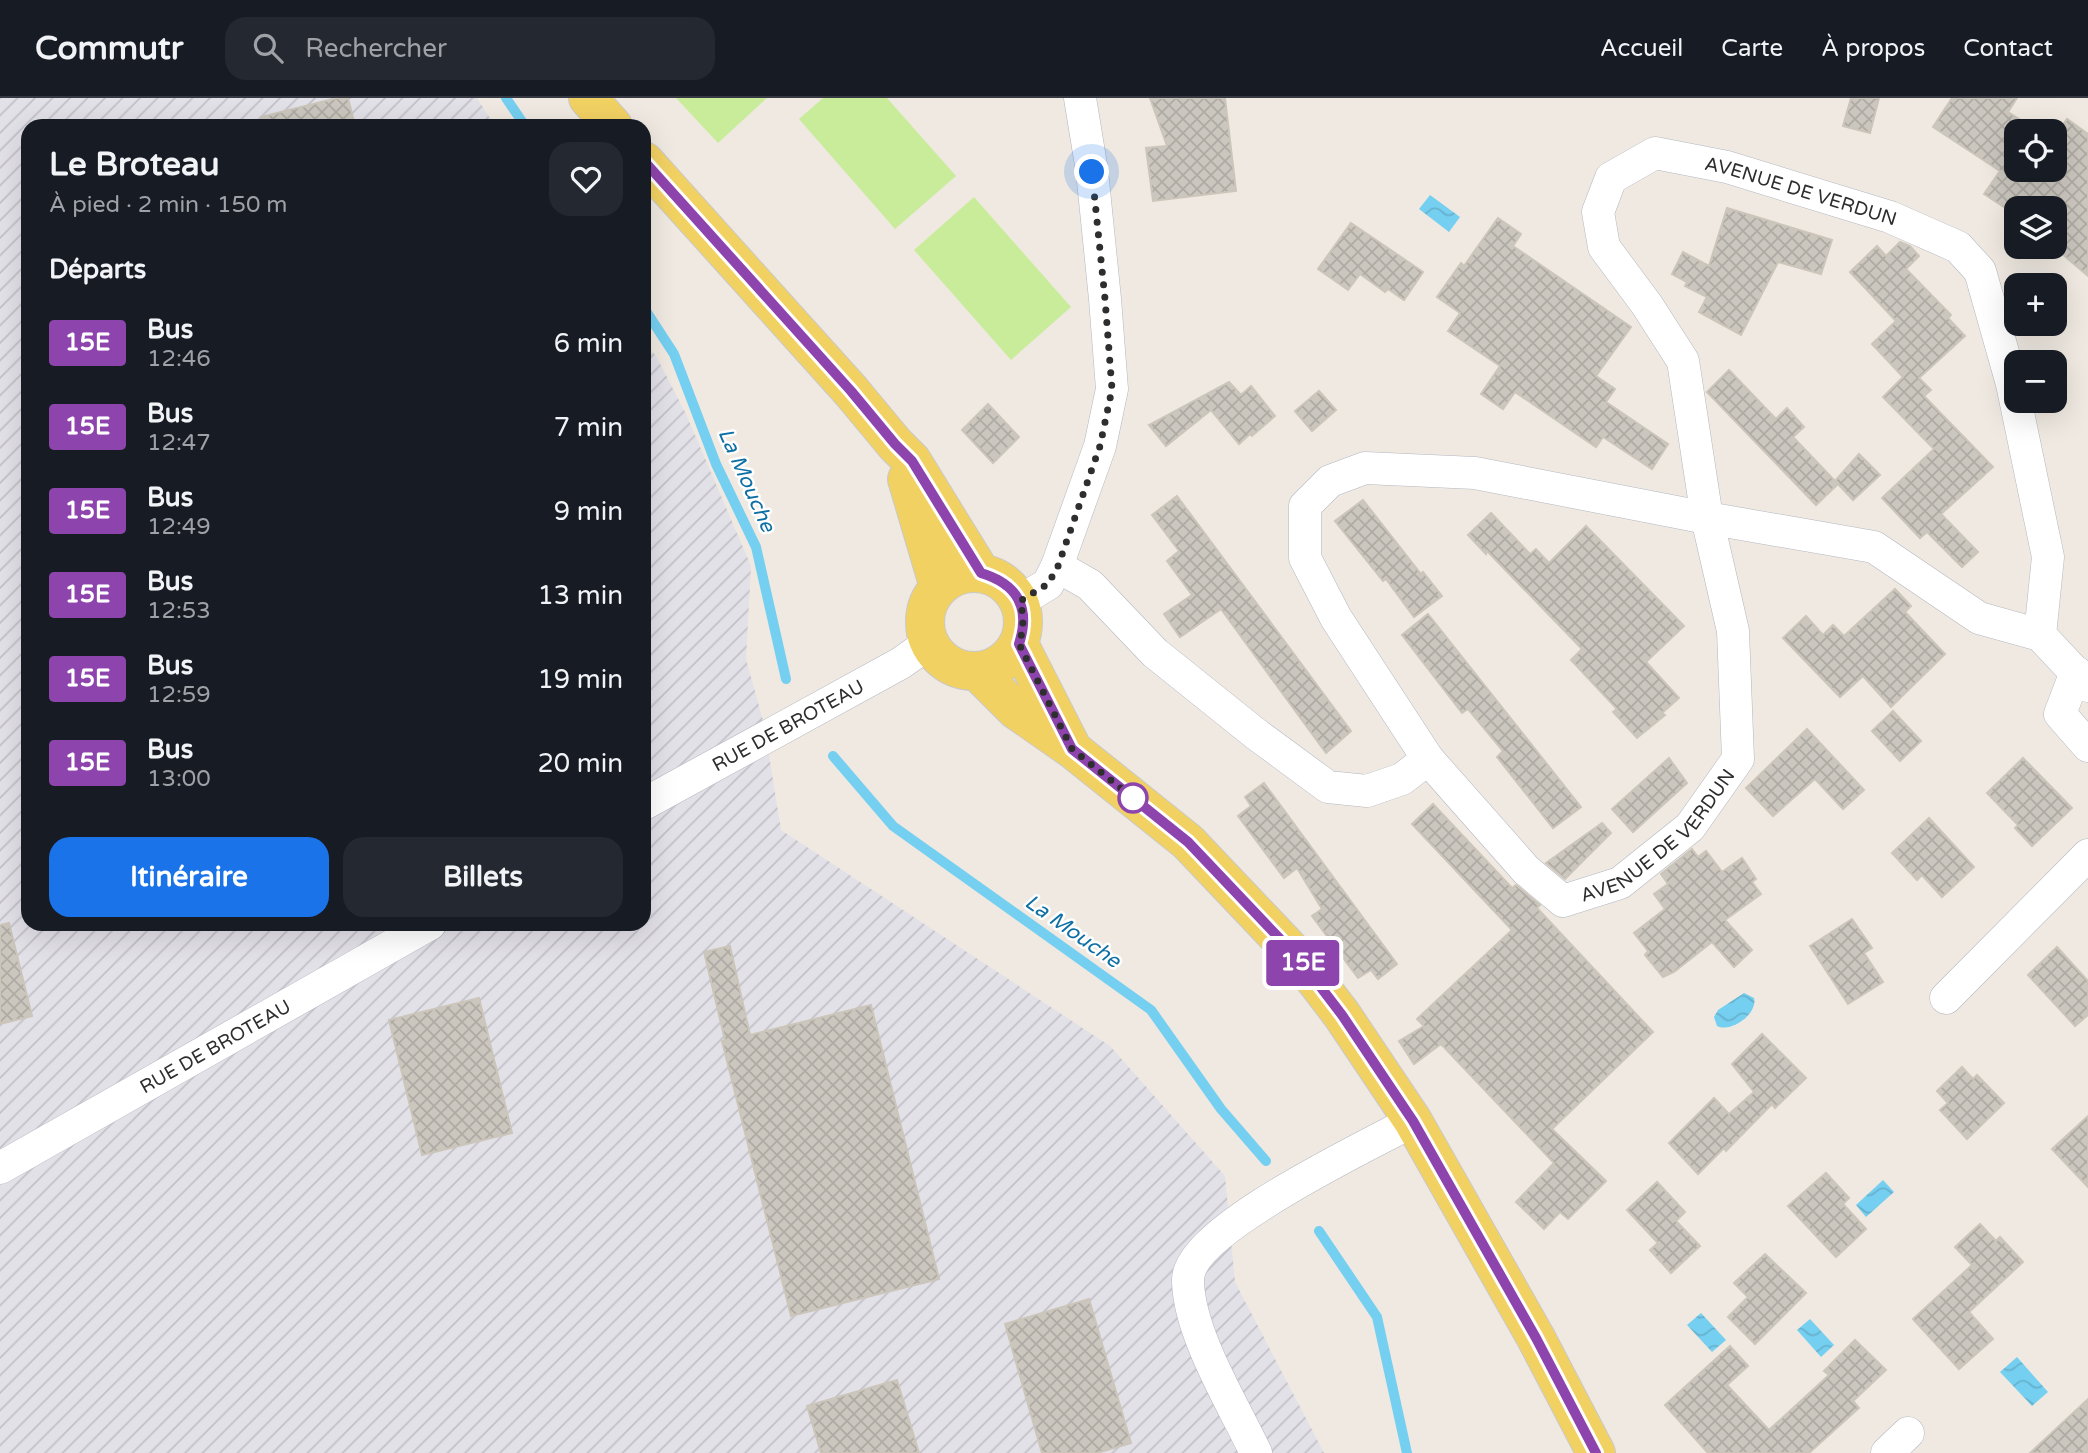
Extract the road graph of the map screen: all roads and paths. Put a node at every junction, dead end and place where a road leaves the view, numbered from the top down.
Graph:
1 (588, 98) edge
2 (1080, 98) edge
3 (607, 119) edge
4 (651, 169) edge
5 (895, 444) junction
6 (1707, 518) junction
7 (1058, 566) junction
8 (981, 573) junction
9 (939, 587) junction
10 (1020, 601) junction
11 (2040, 635) junction
12 (929, 643) junction
13 (1019, 644) junction
14 (977, 671) junction
15 (2082, 679) edge
16 (2088, 746) edge
17 (1072, 749) junction
18 (1428, 759) junction
19 (651, 800) edge
20 (2088, 855) edge
21 (418, 931) edge
22 (1946, 998) dead end
23 (1413, 1121) junction
24 (0, 1168) edge
25 (1256, 1453) edge
26 (1596, 1453) edge

1 - 3 main road
2 - 7 street
4 - 5 main road
5 - 8 main road
5 - 9 main road
6 - 11 street, AVENUE DE VERDUN
6 - 11 street, AVENUE DE VERDUN
6 - 18 street, AVENUE DE VERDUN
6 - 18 street, AVENUE DE VERDUN
7 - 10 street
7 - 18 street
8 - 9 main road
8 - 10 main road
9 - 12 main road
10 - 13 main road
11 - 15 street
12 - 14 main road
12 - 19 street, RUE DE BROTEAU
13 - 14 main road
13 - 17 main road
14 - 17 main road
15 - 16 street
17 - 23 main road
20 - 22 street
21 - 24 street, RUE DE BROTEAU
23 - 25 street
23 - 26 main road

